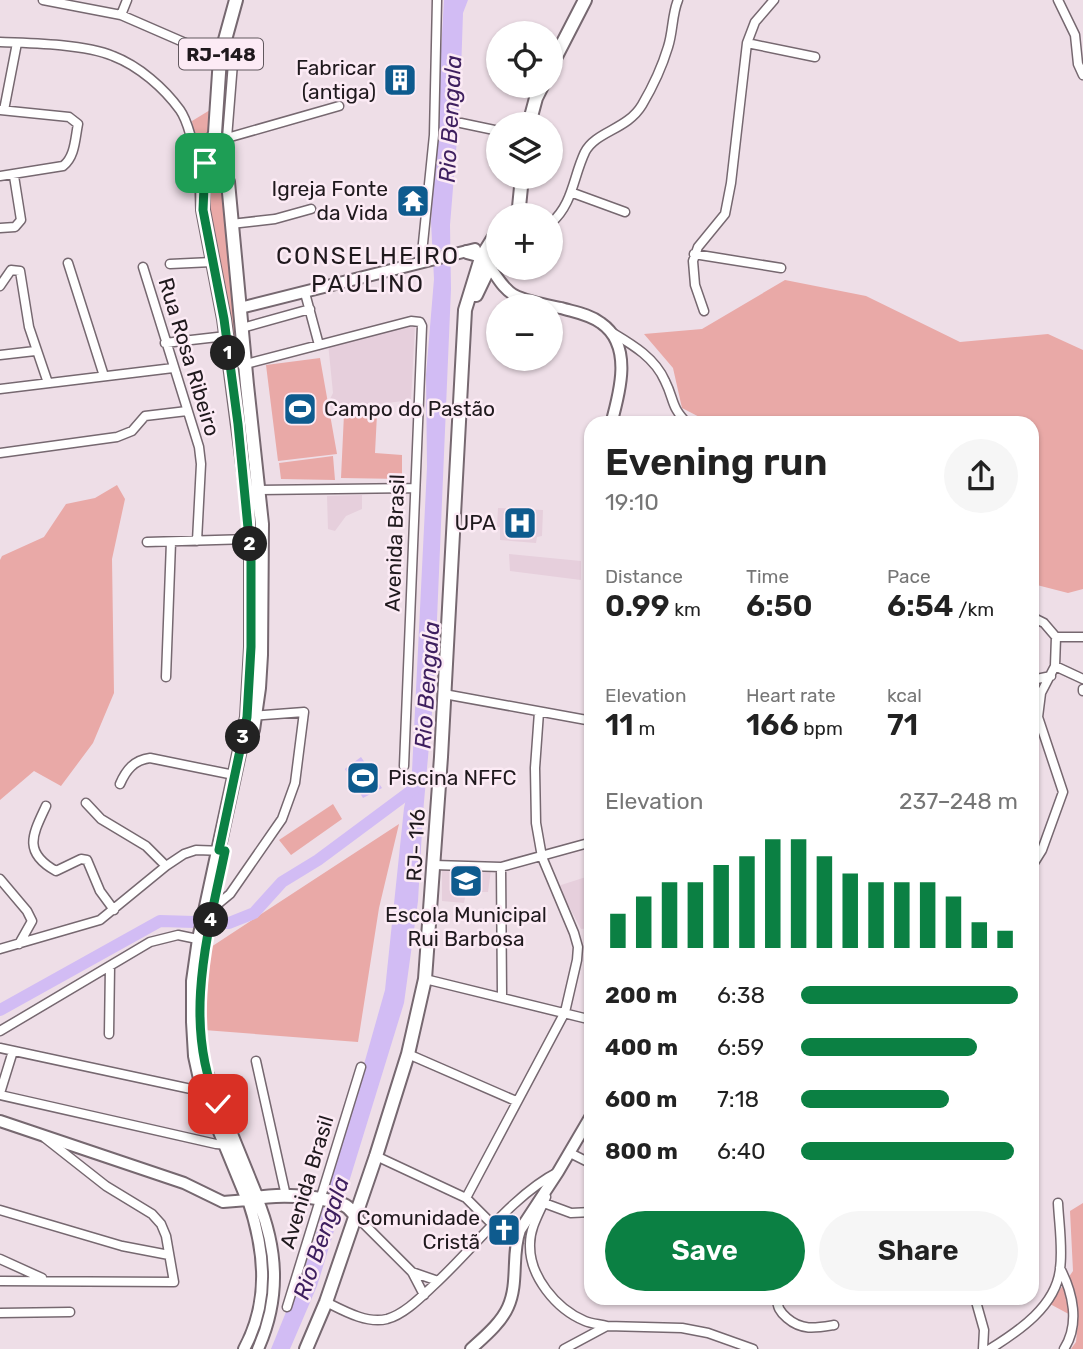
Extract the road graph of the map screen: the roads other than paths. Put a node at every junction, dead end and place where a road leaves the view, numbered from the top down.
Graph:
1 (43, 0) edge
2 (127, 0) edge
3 (236, 0) edge
4 (437, 0) edge
5 (585, 0) edge
6 (678, 0) edge
7 (774, 0) edge
8 (1058, 0) edge
9 (121, 15) junction
10 (0, 42) edge
11 (17, 43) junction
12 (563, 43) edge
13 (747, 43) junction
14 (222, 52) junction
15 (815, 57) dead end
16 (1083, 75) edge
17 (339, 106) dead end
18 (218, 109) junction
19 (2, 110) edge
20 (461, 122) dead end
21 (486, 128) edge
22 (224, 139) junction
23 (209, 162) junction
24 (0, 176) edge
25 (14, 176) junction
26 (227, 177) junction
27 (520, 189) edge
28 (520, 192) junction
29 (573, 193) junction
30 (514, 203) edge
31 (518, 203) edge
32 (311, 209) dead end
33 (563, 209) edge
34 (625, 212) dead end
35 (231, 224) junction
36 (0, 228) edge
37 (486, 247) edge
38 (463, 253) junction
39 (694, 254) junction
40 (212, 262) junction
41 (425, 262) junction
42 (68, 263) dead end
43 (170, 264) dead end
44 (143, 267) dead end
45 (486, 268) edge
46 (781, 268) dead end
47 (498, 280) edge
48 (0, 286) edge
49 (305, 293) junction
50 (240, 309) junction
51 (310, 309) junction
52 (704, 311) dead end
53 (242, 328) junction
54 (613, 333) junction
55 (226, 336) junction
56 (165, 344) junction
57 (319, 345) junction
58 (35, 351) junction
59 (0, 355) edge
60 (245, 364) junction
61 (173, 368) junction
62 (230, 371) junction
63 (104, 376) junction
64 (48, 383) junction
65 (0, 389) edge
66 (187, 411) junction
67 (613, 416) edge
68 (681, 416) edge
69 (0, 453) edge
70 (414, 488) junction
71 (259, 490) junction
72 (250, 539) junction
73 (197, 541) junction
74 (147, 542) dead end
75 (171, 542) junction
76 (257, 559) junction
77 (1039, 620) edge
78 (1056, 637) junction
79 (1083, 637) edge
80 (1055, 666) junction
81 (1051, 676) junction
82 (166, 677) dead end
83 (1039, 679) edge
84 (1083, 679) edge
85 (444, 694) junction
86 (1039, 701) edge
87 (1039, 701) edge
88 (539, 712) junction
89 (252, 716) junction
90 (584, 720) edge
91 (404, 766) dead end
92 (234, 775) junction
93 (120, 784) dead end
94 (86, 803) dead end
95 (46, 806) dead end
96 (584, 844) edge
97 (222, 851) junction
98 (1039, 855) edge
99 (542, 857) junction
100 (166, 866) junction
101 (434, 866) junction
102 (501, 867) junction
103 (0, 879) edge
104 (114, 911) junction
105 (206, 925) junction
106 (19, 944) junction
107 (0, 949) edge
108 (110, 966) junction
109 (425, 979) junction
110 (502, 996) junction
111 (565, 1012) junction
112 (584, 1018) edge
113 (0, 1031) edge
114 (108, 1034) dead end
115 (0, 1048) edge
116 (13, 1051) junction
117 (408, 1055) junction
118 (256, 1061) dead end
119 (361, 1067) dead end
120 (206, 1086) junction
121 (0, 1094) edge
122 (516, 1101) junction
123 (0, 1121) edge
124 (584, 1128) edge
125 (40, 1134) junction
126 (229, 1145) junction
127 (570, 1153) junction
128 (376, 1156) junction
129 (584, 1160) edge
130 (558, 1172) junction
131 (286, 1196) junction
132 (466, 1198) junction
133 (253, 1199) junction
134 (322, 1200) junction
135 (544, 1203) junction
136 (1058, 1203) dead end
137 (0, 1210) edge
138 (584, 1212) edge
139 (356, 1216) junction
140 (494, 1226) junction
141 (169, 1255) junction
142 (0, 1259) edge
143 (1060, 1268) junction
144 (412, 1272) junction
145 (46, 1280) junction
146 (0, 1281) edge
147 (438, 1281) junction
148 (424, 1295) junction
149 (326, 1302) junction
150 (777, 1305) edge
151 (977, 1305) edge
152 (287, 1307) dead end
153 (70, 1312) dead end
154 (0, 1313) edge
155 (834, 1325) dead end
156 (607, 1326) junction
157 (307, 1348) edge
158 (244, 1349) edge
159 (258, 1349) edge
160 (471, 1349) edge
161 (564, 1349) edge
162 (753, 1349) edge
163 (983, 1349) edge
164 (990, 1349) edge
165 (1064, 1349) edge

1 - 9 street
2 - 9 street
3 - 14 main road, RJ-148
4 - 41 street
5 - 12 main road
6 - 29 street
7 - 13 street
8 - 16 street
9 - 14 street
10 - 11 street
11 - 19 street
11 - 23 street
13 - 15 street
13 - 39 street
14 - 18 main road, RJ-148
14 - 22 street
17 - 22 street
18 - 22 main road
18 - 23 main road, RJ-148
19 - 25 street
20 - 21 street
22 - 23 main road
23 - 26 main road
23 - 26 main road
23 - 40 main road, RJ-148
24 - 25 street
25 - 36 street
26 - 35 main road
27 - 28 main road
28 - 30 main road
28 - 31 main road
29 - 33 street
29 - 34 street
32 - 35 street
35 - 50 main road
37 - 38 street
38 - 41 street
38 - 45 main road
38 - 45 main road
39 - 46 street
39 - 52 street
40 - 43 street
40 - 55 main road, RJ-148
41 - 49 street
42 - 63 street
44 - 56 street, Rua Rosa Ribeiro
45 - 85 main road, RJ- 116
47 - 54 street
48 - 58 street
49 - 50 street
49 - 51 street
50 - 53 main road
51 - 53 street
51 - 57 street
53 - 60 main road
54 - 67 street
54 - 68 street
55 - 56 street
55 - 62 main road, RJ-148
56 - 61 street, Rua Rosa Ribeiro
57 - 60 street
57 - 70 street, Avenida Brasil
58 - 59 street
58 - 64 street
60 - 62 street
60 - 71 main road
61 - 63 street
61 - 66 street, Rua Rosa Ribeiro
62 - 72 main road, RJ-148
63 - 64 street
64 - 65 street
66 - 69 street
66 - 73 street, Rua Rosa Ribeiro
70 - 71 street
70 - 91 street, Avenida Brasil
71 - 76 main road
72 - 73 street
72 - 76 main road, RJ-148
73 - 75 street
74 - 75 street
75 - 82 street
76 - 89 main road
77 - 78 street
78 - 79 street
78 - 80 street
80 - 81 street
80 - 84 street
81 - 83 street
81 - 86 street
85 - 88 street
85 - 101 main road, RJ- 116
87 - 98 street
88 - 90 street
88 - 99 street
89 - 92 main road
89 - 97 main road
89 - 105 street
92 - 93 street
92 - 97 main road
94 - 100 street
95 - 104 street
96 - 99 street
97 - 100 street
97 - 105 main road
99 - 102 street
99 - 111 street
100 - 104 street
101 - 102 street
101 - 109 main road, RJ- 116
102 - 110 street
103 - 106 street
104 - 106 street
105 - 108 street
105 - 120 main road
106 - 107 street
108 - 113 street
108 - 114 street
109 - 110 street
109 - 117 main road, RJ- 116
110 - 111 street
111 - 112 street
111 - 122 street
115 - 116 street
116 - 120 street
116 - 121 street
117 - 122 street
117 - 128 main road, RJ- 116
118 - 131 street
119 - 134 street, Avenida Brasil
120 - 126 main road
121 - 126 street
122 - 132 street
123 - 125 street
124 - 127 street
125 - 133 street
125 - 141 street
126 - 133 main road
127 - 129 street
127 - 130 street
128 - 132 street
128 - 139 main road, RJ- 116
130 - 135 street
130 - 140 street
130 - 160 street
131 - 133 main road
131 - 134 main road
132 - 140 street
133 - 158 street
133 - 159 street
134 - 139 main road
134 - 152 street, Avenida Brasil
135 - 138 street
135 - 156 street
136 - 143 street
137 - 141 street
139 - 144 street
139 - 149 main road, RJ- 116
140 - 147 street
141 - 145 street
142 - 145 street
143 - 164 street
143 - 165 street
144 - 147 street
144 - 148 street
145 - 146 street
147 - 148 street
148 - 149 street
149 - 157 main road, RJ- 116
150 - 155 street
151 - 163 street
153 - 154 street
156 - 161 street
156 - 162 street

